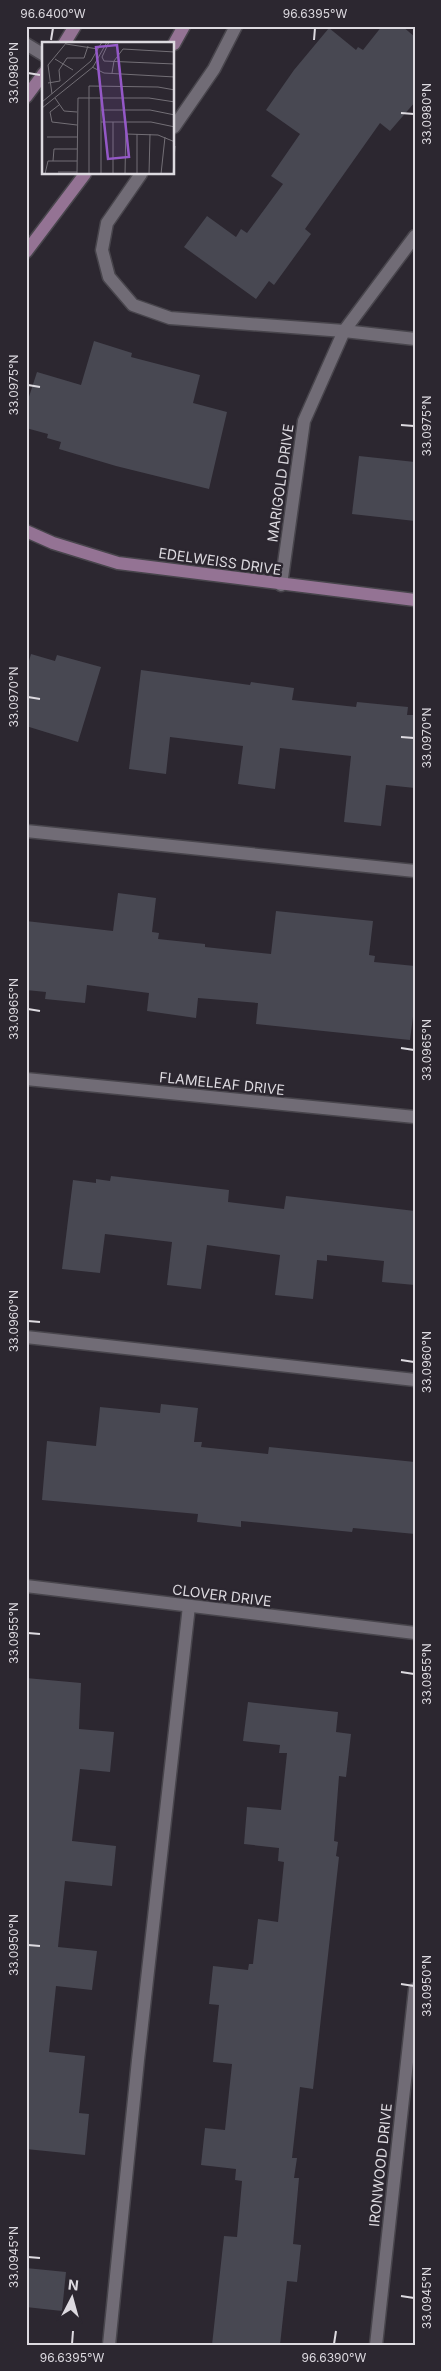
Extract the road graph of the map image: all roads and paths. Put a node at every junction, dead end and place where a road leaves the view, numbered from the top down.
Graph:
1 (74, 26) edge
2 (184, 26) edge
3 (236, 26) edge
4 (65, 42) edge
5 (175, 42) edge
6 (26, 44) edge
7 (42, 54) edge
8 (42, 76) edge
9 (26, 96) edge
10 (175, 126) edge
11 (84, 175) edge
12 (140, 175) edge
13 (415, 236) edge
14 (26, 252) edge
15 (344, 331) junction
16 (415, 339) edge
17 (26, 531) edge
18 (281, 585) junction
19 (415, 600) edge
20 (26, 831) edge
21 (415, 871) edge
22 (26, 1079) edge
23 (415, 1117) edge
24 (26, 1338) edge
25 (415, 1380) edge
26 (26, 1586) edge
27 (189, 1606) junction
28 (415, 1633) edge
29 (415, 1989) edge
30 (109, 2345) edge
31 (376, 2345) edge

1 - 4 street
2 - 5 street
3 - 10 street
6 - 7 street
8 - 9 street
11 - 14 street
12 - 15 street
13 - 15 street, MARIGOLD DRIVE
15 - 16 street
15 - 18 street, MARIGOLD DRIVE
17 - 18 street, EDELWEISS DRIVE
18 - 19 street, EDELWEISS DRIVE
20 - 21 street
22 - 23 street, FLAMELEAF DRIVE
24 - 25 street
26 - 27 street, CLOVER DRIVE
27 - 28 street, CLOVER DRIVE
27 - 30 street
29 - 31 street, IRONWOOD DRIVE

